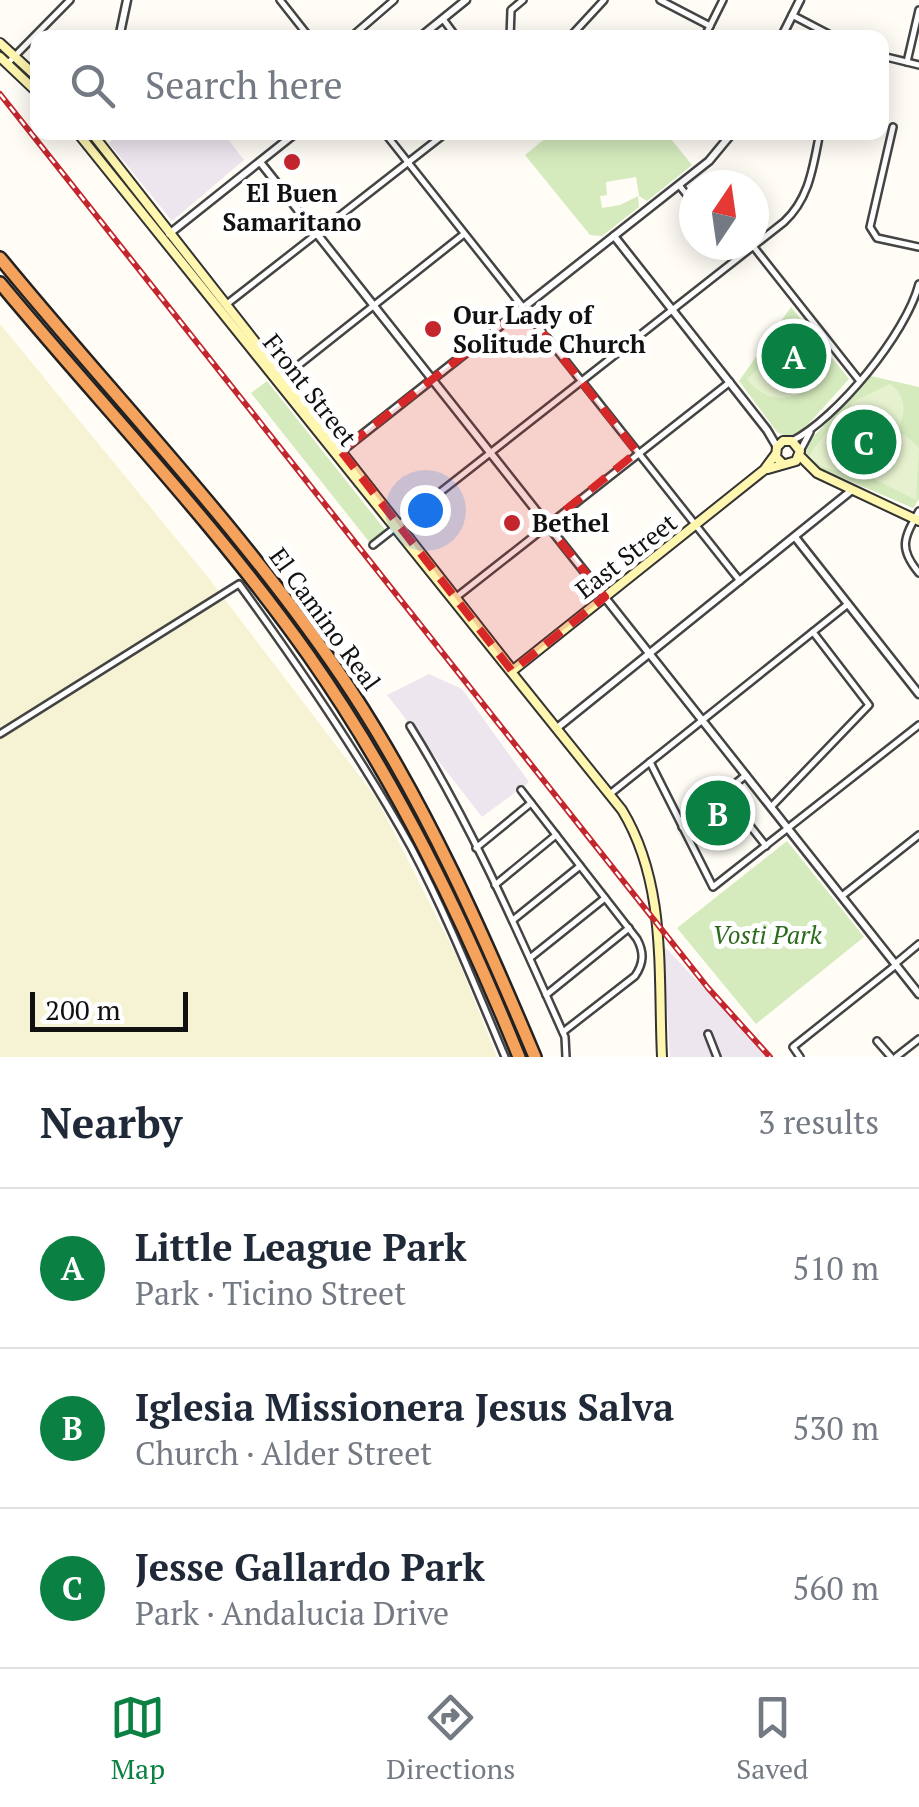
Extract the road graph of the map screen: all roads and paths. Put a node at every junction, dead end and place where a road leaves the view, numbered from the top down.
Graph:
1 (70, 0) edge
2 (127, 0) edge
3 (280, 0) edge
4 (296, 0) edge
5 (394, 0) edge
6 (466, 0) edge
7 (523, 0) edge
8 (604, 0) edge
9 (660, 0) edge
10 (723, 0) edge
11 (800, 0) edge
12 (286, 8) junction
13 (919, 10) edge
14 (792, 15) junction
15 (443, 19) junction
16 (710, 26) junction
17 (41, 30) edge
18 (120, 30) edge
19 (304, 30) edge
20 (359, 30) edge
21 (429, 30) edge
22 (451, 30) edge
23 (510, 30) edge
24 (576, 30) edge
25 (708, 30) edge
26 (785, 30) edge
27 (821, 30) edge
28 (30, 41) edge
29 (0, 42) edge
30 (15, 56) junction
31 (889, 58) edge
32 (4, 60) edge
33 (907, 62) junction
34 (919, 65) edge
35 (30, 70) edge
36 (30, 85) edge
37 (893, 127) dead end
38 (90, 140) edge
39 (287, 140) edge
40 (390, 140) edge
41 (437, 140) edge
42 (728, 140) edge
43 (818, 140) edge
44 (260, 162) junction
45 (408, 162) junction
46 (698, 170) edge
47 (679, 185) edge
48 (318, 234) junction
49 (464, 234) junction
50 (769, 234) edge
51 (167, 235) junction
52 (614, 236) junction
53 (919, 247) edge
54 (0, 258) edge
55 (734, 260) edge
56 (764, 260) edge
57 (0, 283) edge
58 (919, 284) edge
59 (374, 306) junction
60 (223, 307) junction
61 (523, 308) junction
62 (672, 309) junction
63 (281, 379) junction
64 (432, 380) junction
65 (859, 380) junction
66 (582, 382) junction
67 (730, 382) junction
68 (811, 431) junction
69 (638, 452) junction
70 (783, 452) junction
71 (339, 453) junction
72 (491, 453) junction
73 (800, 453) junction
74 (817, 473) junction
75 (852, 490) junction
76 (918, 517) edge
77 (547, 525) junction
78 (397, 526) junction
79 (696, 526) junction
80 (796, 537) junction
81 (373, 545) dead end
82 (919, 574) edge
83 (740, 582) junction
84 (605, 597) junction
85 (454, 599) junction
86 (848, 604) junction
87 (813, 632) junction
88 (650, 655) junction
89 (512, 672) junction
90 (919, 694) edge
91 (702, 720) junction
92 (919, 725) edge
93 (410, 726) dead end
94 (557, 728) junction
95 (0, 734) edge
96 (650, 762) junction
97 (746, 776) junction
98 (521, 790) dead end
99 (724, 793) junction
100 (610, 794) junction
101 (531, 803) junction
102 (771, 808) junction
103 (682, 827) junction
104 (788, 828) junction
105 (556, 835) junction
106 (919, 835) edge
107 (766, 846) junction
108 (476, 848) junction
109 (580, 866) junction
110 (495, 885) junction
111 (842, 896) junction
112 (605, 898) junction
113 (512, 921) junction
114 (629, 928) junction
115 (919, 944) edge
116 (530, 959) junction
117 (896, 964) junction
118 (919, 994) edge
119 (546, 995) junction
120 (563, 1032) junction
121 (708, 1034) dead end
122 (919, 1039) edge
123 (877, 1040) dead end
124 (505, 1057) edge
125 (519, 1057) edge
126 (534, 1057) edge
127 (566, 1057) edge
128 (662, 1057) edge
129 (717, 1057) edge
130 (800, 1057) edge
131 (894, 1057) edge

1 - 17 street
2 - 18 street
3 - 12 street
4 - 12 street
5 - 20 street
6 - 15 street
7 - 23 street
8 - 24 street
9 - 16 street
10 - 16 street
11 - 14 street
12 - 19 street
13 - 33 street
14 - 26 street
14 - 27 street
15 - 21 street
15 - 22 street
16 - 25 street
28 - 30 street
29 - 30 main road
30 - 32 street
30 - 35 main road
31 - 33 street
32 - 36 main road
33 - 34 street
37 - 53 street
38 - 51 main road, Front Street
39 - 44 street
40 - 45 street
41 - 45 street
42 - 46 street
43 - 50 street
44 - 48 street
44 - 51 street
45 - 48 street
45 - 49 street
47 - 52 street
48 - 59 street
48 - 60 street
49 - 59 street
49 - 61 street
51 - 60 main road, Front Street
52 - 61 street
52 - 62 street
54 - 126 highway, El Camino Real
55 - 62 street
56 - 65 street
57 - 125 highway, El Camino Real
58 - 65 street
59 - 63 street
59 - 64 street
60 - 63 main road, Front Street
61 - 64 street
61 - 66 street
62 - 66 street
62 - 67 street
63 - 71 main road, Front Street
64 - 71 street
64 - 72 street
65 - 68 street
66 - 69 street
66 - 72 street
67 - 69 street
67 - 70 street
68 - 70 street
68 - 73 street
69 - 77 street
69 - 79 street
70 - 73 main road, East Street
70 - 73 main road
70 - 74 main road
70 - 79 main road, East Street
71 - 78 main road, Front Street
72 - 77 street
72 - 78 street
73 - 74 main road
74 - 75 main road
75 - 76 main road
75 - 80 street
76 - 82 street
77 - 84 street
77 - 85 street
78 - 81 street
78 - 85 main road, Front Street
79 - 83 street
79 - 84 main road, East Street
80 - 83 street
80 - 86 street
83 - 88 street
84 - 88 street
84 - 89 main road, East Street
85 - 89 main road, Front Street
86 - 87 street
86 - 90 street
87 - 91 street
87 - 102 street
88 - 91 street
88 - 94 street
89 - 94 main road, Front Street
91 - 96 street
91 - 97 street
92 - 104 street
93 - 108 street
94 - 100 main road, Front Street
95 - 124 street
96 - 100 street
96 - 103 street
97 - 99 street
97 - 102 street
98 - 101 street
99 - 103 street
99 - 107 street
100 - 128 main road, Front Street
101 - 105 street
101 - 108 street
102 - 104 street
103 - 107 street
104 - 107 street
104 - 111 street
105 - 109 street
105 - 110 street
106 - 111 street
108 - 110 street
109 - 112 street
109 - 113 street
110 - 113 street
111 - 117 street
112 - 114 street
112 - 116 street
113 - 116 street
114 - 119 street
114 - 120 street
115 - 117 street
116 - 119 street
117 - 118 street
117 - 130 street
119 - 120 street
120 - 127 street
121 - 129 street
122 - 131 street
123 - 131 street

